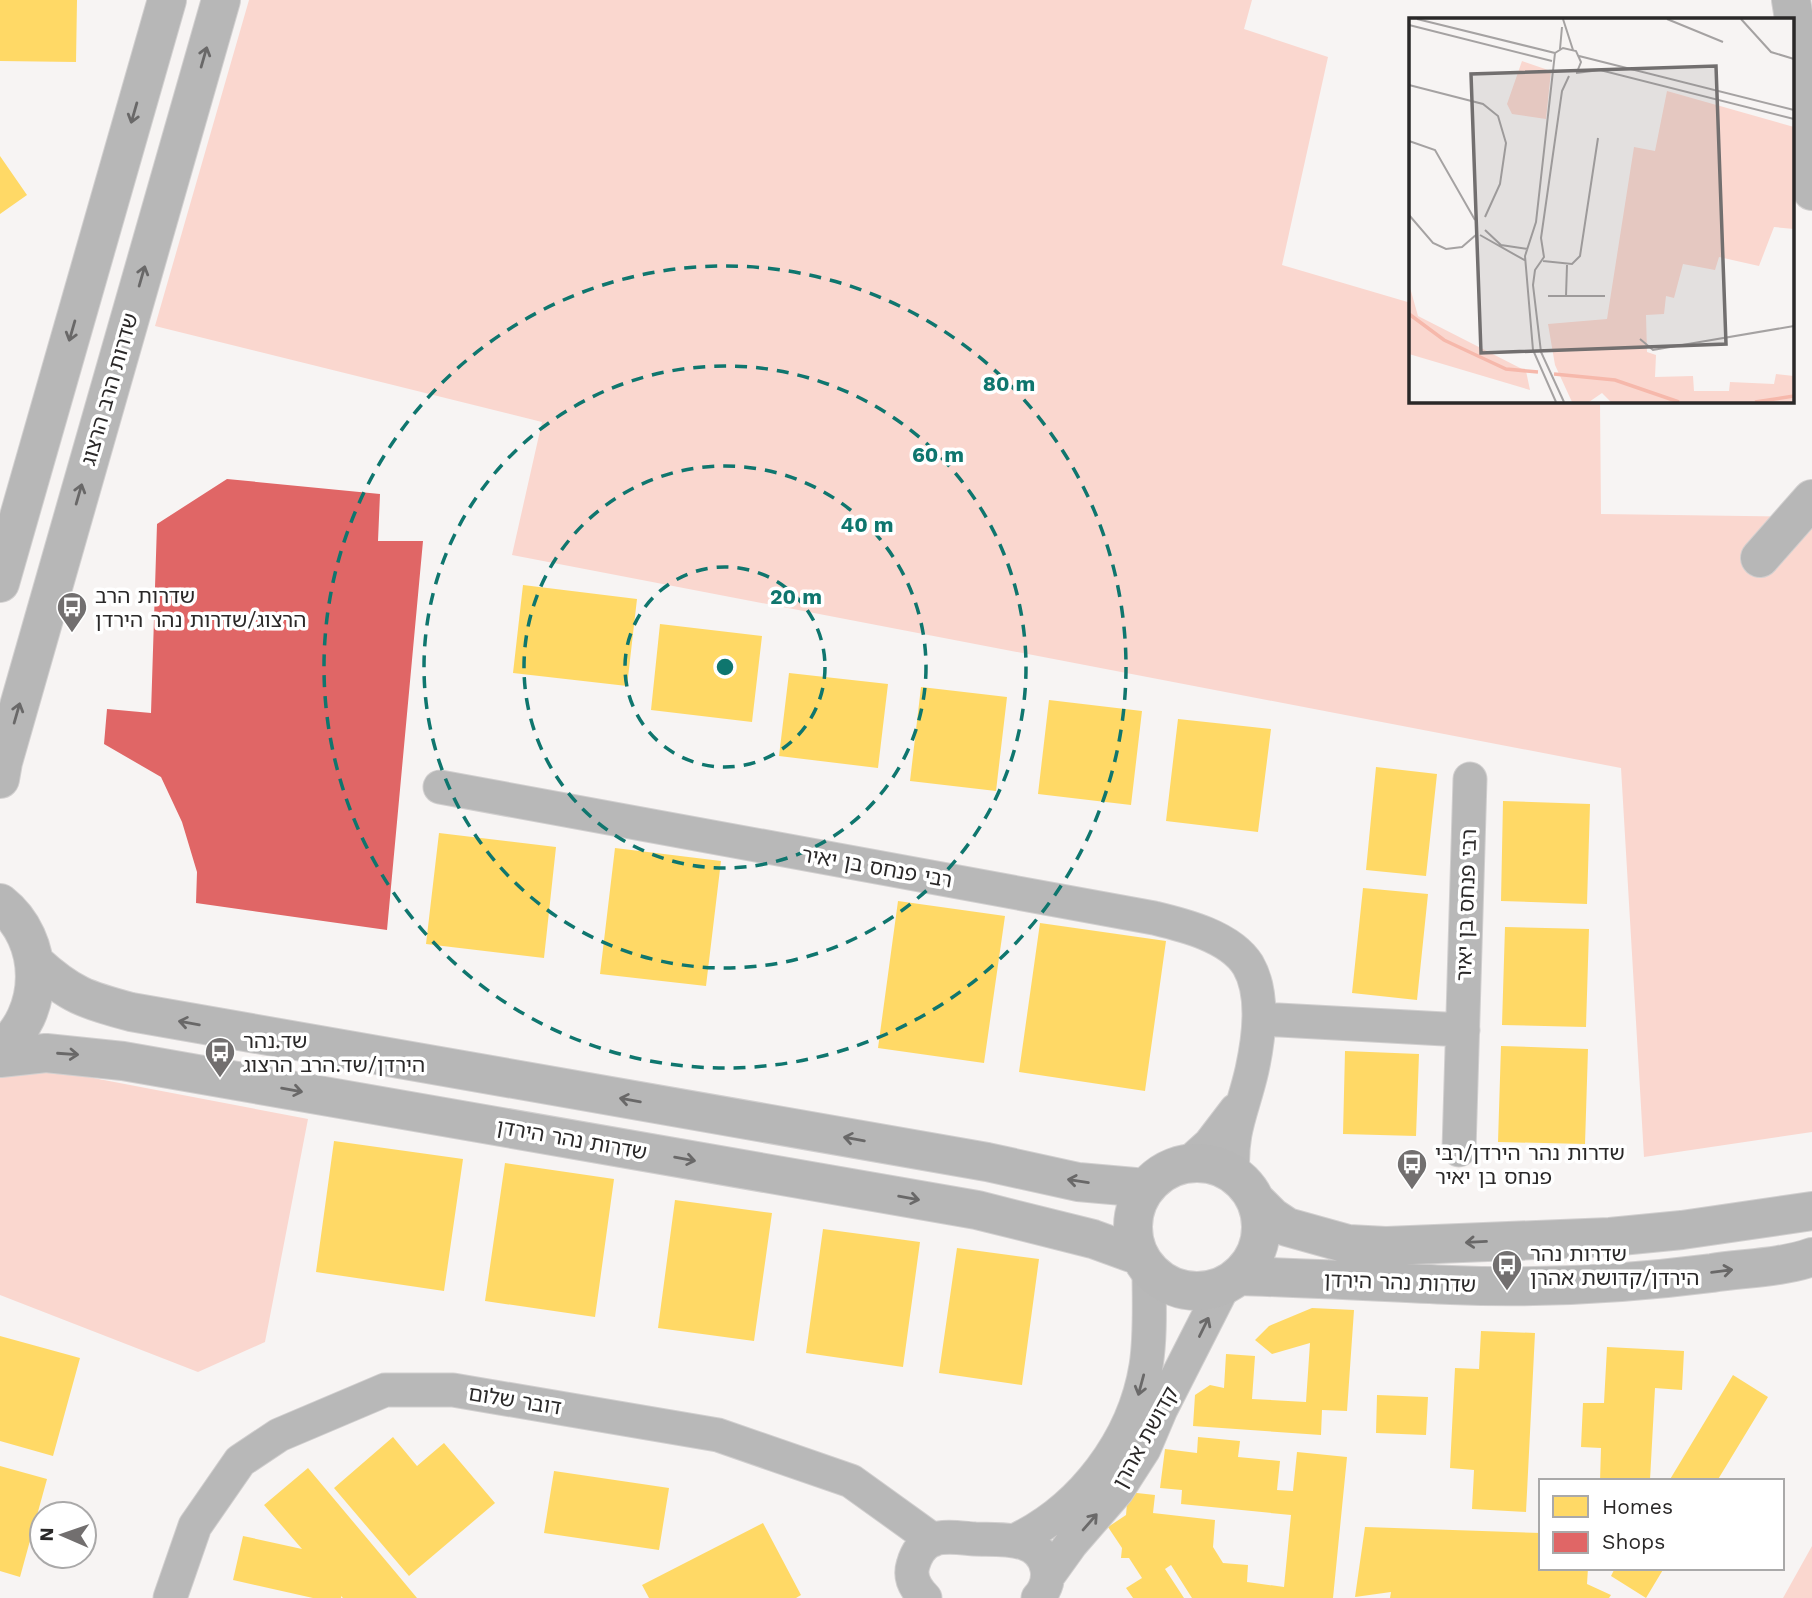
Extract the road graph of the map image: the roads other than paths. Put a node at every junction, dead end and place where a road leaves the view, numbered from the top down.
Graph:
1 (167, 0) edge
2 (221, 0) edge
3 (1791, 0) edge
4 (1794, 18) edge
5 (1794, 18) edge
6 (1812, 191) edge
7 (1812, 499) edge
8 (1760, 558) dead end
9 (0, 583) edge
10 (0, 779) edge
11 (1470, 779) dead end
12 (440, 787) dead end
13 (2, 898) edge
14 (35, 963) junction
15 (1259, 1020) junction
16 (1463, 1030) junction
17 (0, 1050) edge
18 (0, 1058) edge
19 (1244, 1096) junction
20 (1459, 1150) dead end
21 (1189, 1163) junction
22 (1146, 1188) junction
23 (1244, 1188) junction
24 (1812, 1211) edge
25 (1809, 1258) edge
26 (1144, 1263) junction
27 (1231, 1281) junction
28 (933, 1540) junction
29 (1014, 1541) junction
30 (1042, 1592) edge
31 (170, 1598) edge
32 (925, 1598) edge

1 -> 9 main road
10 -> 2 main road, שדרות הרב הרצוג
3 - 4 main road
5 - 6 main road
7 - 8 main road
11 - 16 street, רבי פנחס בן יאיר
12 - 15 street, רבי פנחס בן יאיר
13 - 14 main road
14 - 17 main road
22 -> 14 main road
15 - 16 street
15 - 19 street, רבי פנחס בן יאיר
16 - 20 street, רבי פנחס בן יאיר
18 -> 26 main road, שדרות נהר הירדן
19 - 21 street, רבי פנחס בן יאיר
19 - 23 street, רבי פנחס בן יאיר
21 - 22 main road
21 - 23 main road
22 - 26 main road
24 -> 23 main road, שדרות נהר הירדן
23 - 27 main road
27 -> 25 main road, שדרות נהר הירדן
26 - 27 main road
26 -> 29 street, קדושת אהרן
30 -> 27 street, קדושת אהרן
28 - 29 street
28 - 31 street, דובר שלום
28 - 32 street
29 - 30 street

